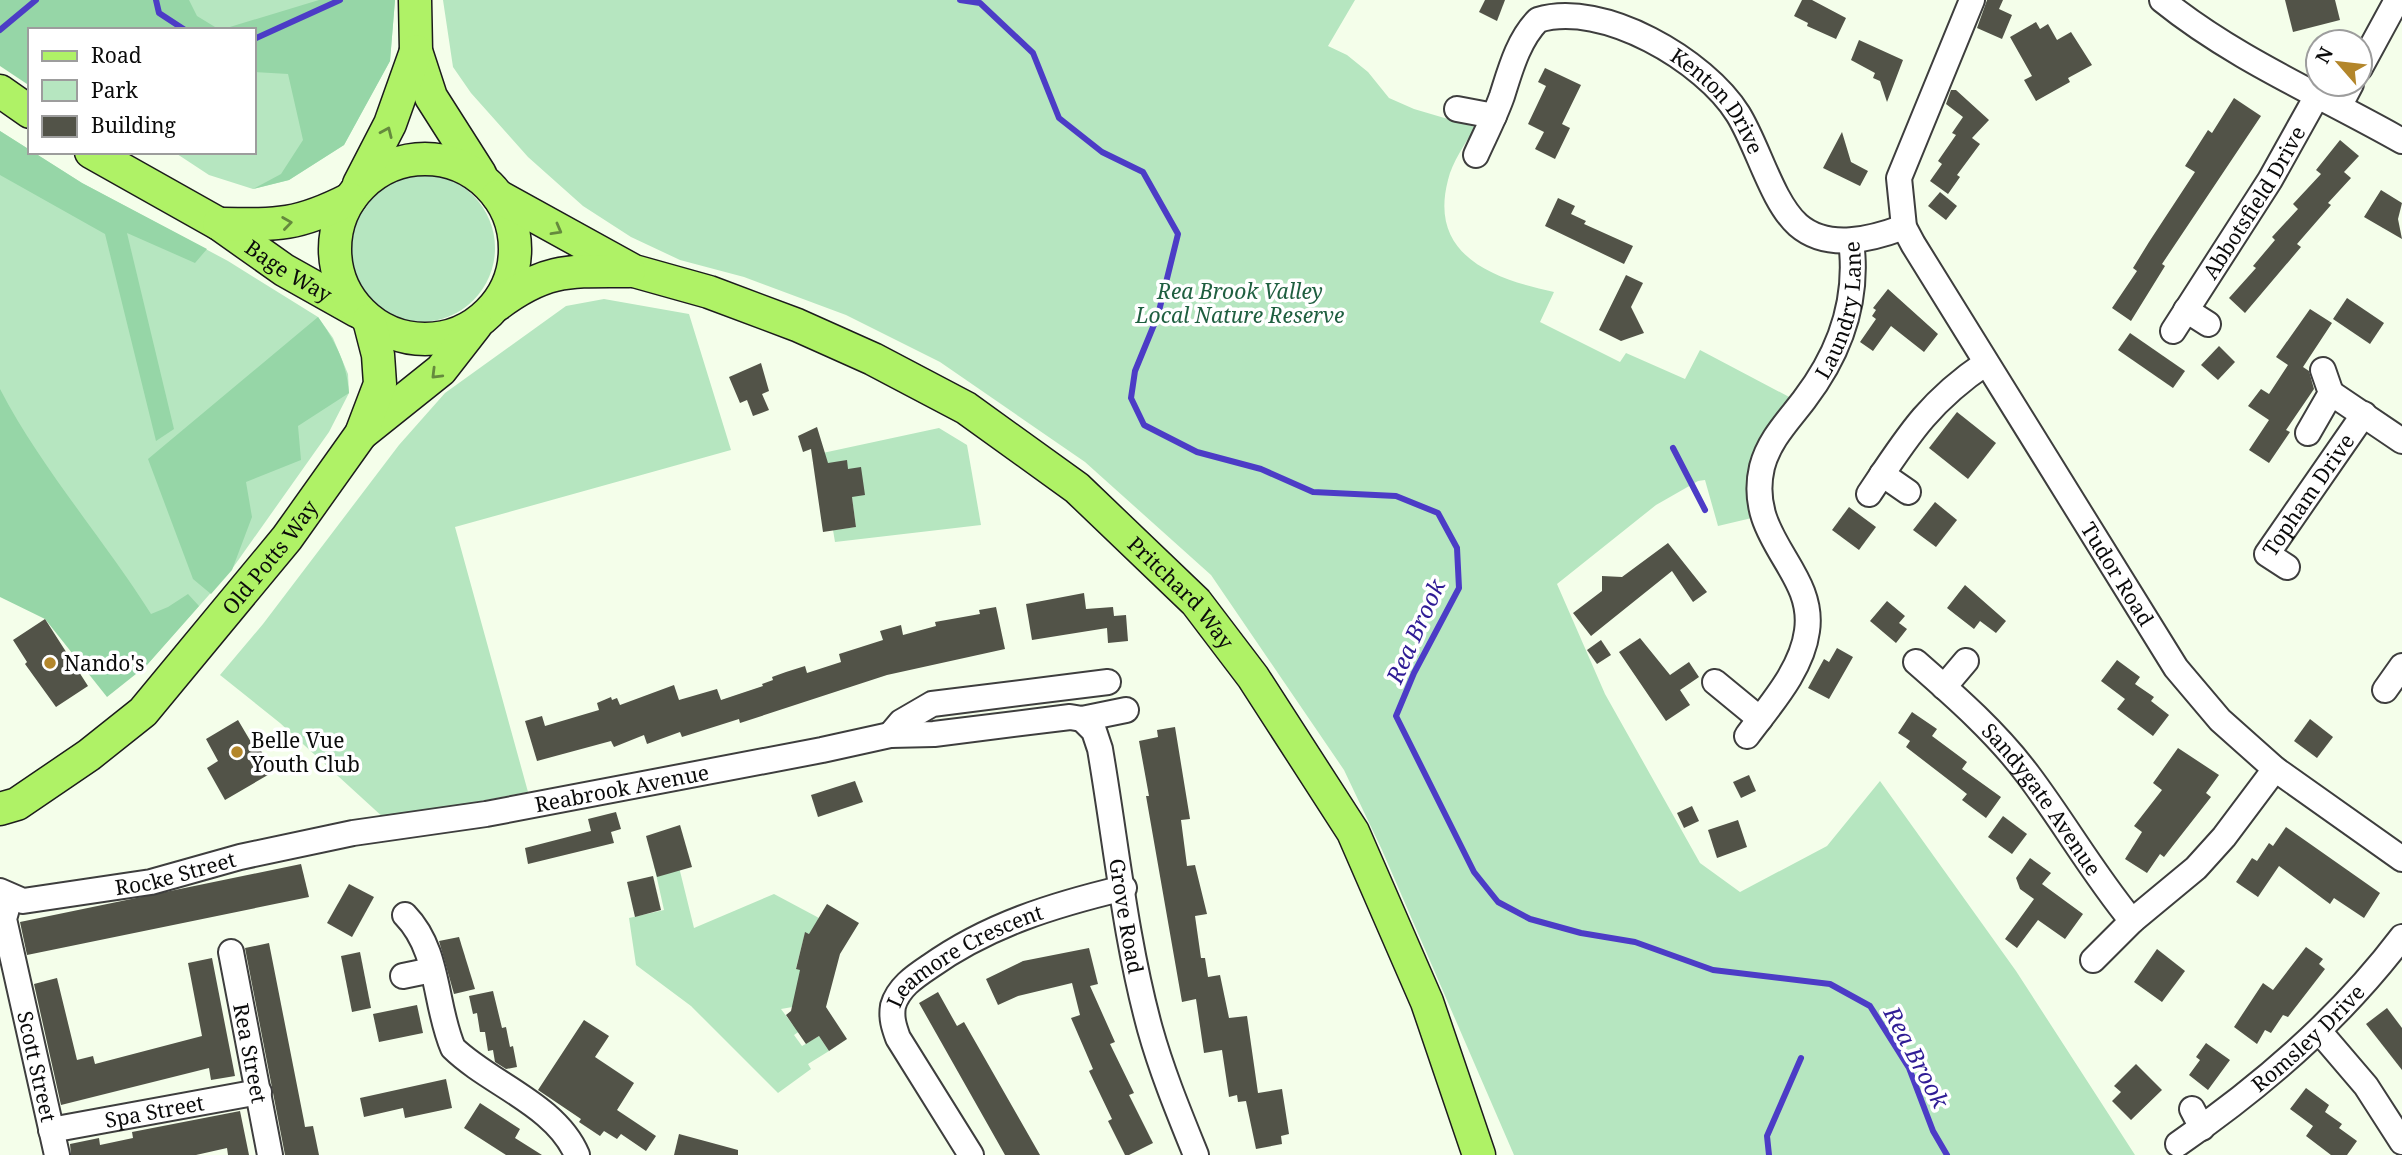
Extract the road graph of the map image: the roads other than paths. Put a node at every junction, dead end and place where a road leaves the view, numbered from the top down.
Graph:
1 (415, 0) edge
2 (1972, 0) edge
3 (2162, 0) edge
4 (2397, 0) edge
5 (2374, 42) edge
6 (416, 51) junction
7 (2304, 82) edge
8 (0, 91) edge
9 (2333, 98) edge
10 (2342, 98) edge
11 (1457, 108) dead end
12 (28, 111) edge
13 (1494, 116) junction
14 (2402, 141) edge
15 (95, 154) edge
16 (1476, 155) dead end
17 (491, 189) junction
18 (352, 195) junction
19 (219, 225) junction
20 (1904, 226) junction
21 (1851, 241) junction
22 (634, 271) junction
23 (2186, 310) junction
24 (487, 314) junction
25 (364, 316) junction
26 (2208, 324) dead end
27 (2173, 331) dead end
28 (1986, 363) junction
29 (2364, 414) junction
30 (2308, 433) dead end
31 (361, 434) junction
32 (2402, 441) edge
33 (1908, 492) dead end
34 (2287, 567) dead end
35 (1966, 661) dead end
36 (1916, 662) dead end
37 (2402, 666) edge
38 (174, 676) junction
39 (1108, 681) dead end
40 (1715, 682) dead end
41 (1944, 687) junction
42 (2385, 690) dead end
43 (1126, 710) dead end
44 (1082, 719) junction
45 (890, 735) junction
46 (2275, 768) junction
47 (0, 794) edge
48 (0, 809) edge
49 (353, 833) joint
50 (2402, 859) edge
51 (1124, 888) junction
52 (5, 895) edge
53 (405, 915) dead end
54 (2132, 921) junction
55 (2402, 937) edge
56 (231, 952) dead end
57 (2093, 960) dead end
58 (432, 970) junction
59 (403, 976) dead end
60 (2319, 1031) junction
61 (259, 1092) junction
62 (51, 1130) junction
63 (2399, 1130) edge
64 (2178, 1144) dead end
65 (57, 1155) edge
66 (271, 1155) edge
67 (577, 1155) edge
68 (971, 1155) edge
69 (1196, 1155) edge
70 (1479, 1155) edge

1 - 6 main road
2 - 20 street
3 - 7 street
4 - 5 street
6 - 17 main road
18 -> 6 main road
8 - 12 main road
9 - 23 street, Abbotsfield Drive
10 - 14 street
11 - 13 street
13 - 16 street, Kenton Drive
13 - 21 street, Kenton Drive
15 - 19 main road, Bage Way
17 - 18 main road
17 -> 22 main road, Pritchard Way
17 - 24 main road
19 -> 18 main road, Bage Way
18 - 25 main road
19 - 25 main road, Bage Way
20 - 21 street, Laundry Lane
20 - 28 street, Tudor Road
21 - 40 street, Laundry Lane
22 - 24 main road, Pritchard Way
22 - 70 main road, Pritchard Way
23 - 26 street
23 - 27 street, Abbotsfield Drive
24 - 25 main road
24 -> 31 main road, Old Potts Way
25 - 31 main road, Old Potts Way
28 - 33 street
28 - 46 street, Tudor Road
29 - 30 street
29 - 32 street
29 - 34 street, Topham Drive
31 - 38 main road, Old Potts Way
35 - 41 street
36 - 41 street, Sandygate Avenue
37 - 42 street
38 - 47 main road, Old Potts Way
38 - 48 main road, Old Potts Way
39 - 45 street, Reabrook Avenue
41 - 54 street, Sandygate Avenue
43 - 44 street
44 - 45 street, Reabrook Avenue
44 - 51 street, Grove Road
45 - 49 street, Reabrook Avenue
46 - 50 street, Tudor Road
46 - 54 street
49 - 52 street, Rocke Street
51 - 68 street, Leamore Crescent
51 - 69 street, Grove Road
52 - 62 street, Scott Street
53 - 58 street
54 - 57 street
55 - 60 street, Romsley Drive
56 - 61 street, Rea Street
58 - 59 street
58 - 67 street
60 - 63 street
60 - 64 street, Romsley Drive
61 - 62 street, Spa Street
61 - 66 street, Rea Street
62 - 65 street, Scott Street

